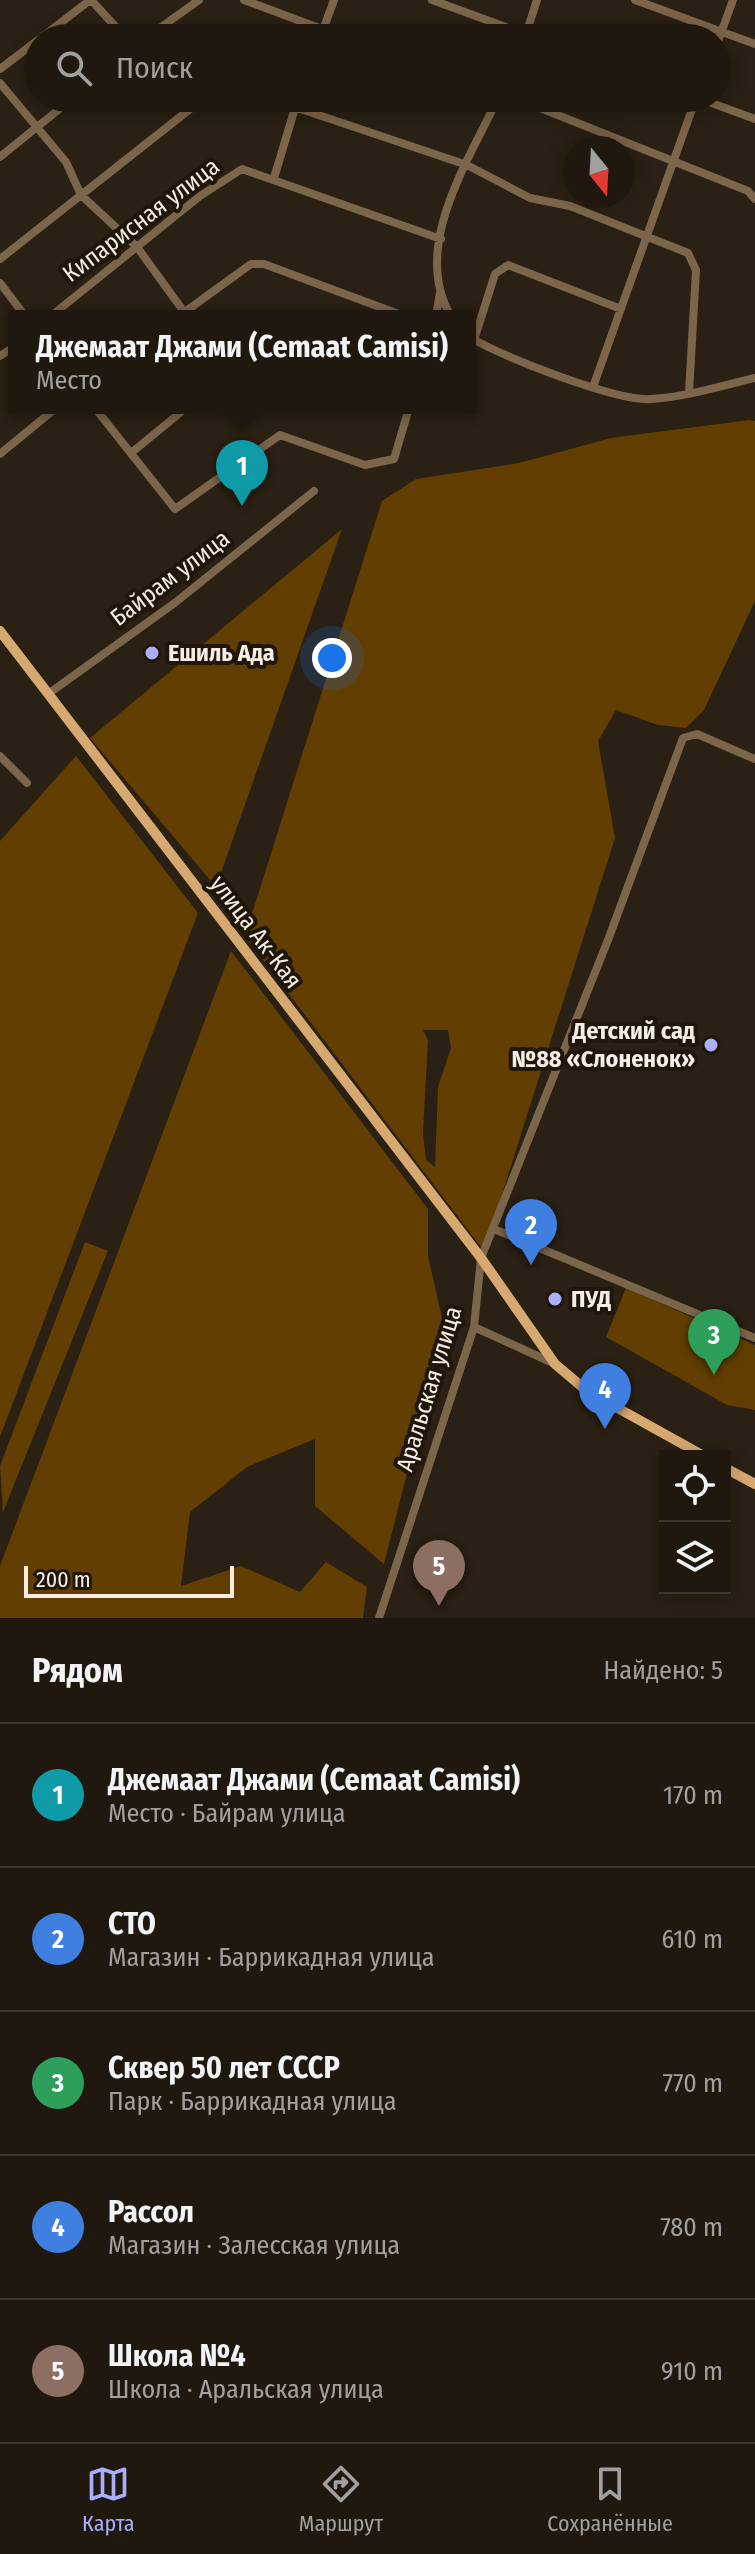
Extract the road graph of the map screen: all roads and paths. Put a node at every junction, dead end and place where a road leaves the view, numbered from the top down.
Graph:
1 (91, 0) edge
2 (199, 0) edge
3 (244, 0) edge
4 (334, 0) edge
5 (432, 0) edge
6 (537, 0) edge
7 (635, 0) edge
8 (733, 0) edge
9 (59, 24) edge
10 (113, 24) edge
11 (166, 24) edge
12 (298, 24) edge
13 (325, 24) edge
14 (494, 24) edge
15 (529, 24) edge
16 (700, 24) edge
17 (725, 24) edge
18 (731, 35) edge
19 (755, 44) edge
20 (24, 51) edge
21 (0, 69) edge
22 (0, 83) edge
23 (24, 109) edge
24 (731, 110) edge
25 (26, 112) edge
26 (56, 112) edge
27 (186, 112) edge
28 (297, 112) edge
29 (322, 112) edge
30 (492, 112) edge
31 (552, 112) edge
32 (692, 112) edge
33 (755, 119) edge
34 (39, 126) junction
35 (0, 157) edge
36 (676, 159) junction
37 (467, 165) junction
38 (274, 178) junction
39 (81, 195) junction
40 (755, 199) edge
41 (441, 239) junction
42 (648, 239) junction
43 (137, 247) junction
44 (0, 259) edge
45 (0, 283) edge
46 (440, 292) junction
47 (621, 309) junction
48 (20, 310) edge
49 (58, 310) edge
50 (181, 310) edge
51 (191, 310) edge
52 (388, 310) edge
53 (437, 310) edge
54 (448, 310) edge
55 (476, 327) edge
56 (476, 340) edge
57 (755, 378) edge
58 (593, 387) junction
59 (689, 393) junction
60 (49, 414) edge
61 (100, 414) edge
62 (179, 414) edge
63 (407, 414) edge
64 (131, 453) junction
65 (0, 454) edge
66 (314, 491) dead end
67 (0, 631) edge
68 (48, 694) junction
69 (0, 756) edge
70 (755, 759) edge
71 (27, 783) dead end
72 (494, 1229) junction
73 (481, 1258) junction
74 (474, 1327) junction
75 (755, 1338) edge
76 (555, 1364) junction
77 (693, 1450) edge
78 (731, 1471) edge
79 (755, 1484) edge
80 (379, 1618) edge

1 - 9 street
1 - 10 street
2 - 11 street
3 - 12 street
4 - 13 street
5 - 14 street
6 - 15 street
7 - 16 street
8 - 17 street
18 - 19 street
20 - 21 street
22 - 23 street
24 - 33 street
25 - 34 street
26 - 34 street
27 - 39 street
28 - 38 street
29 - 37 street
30 - 37 street
31 - 36 street
32 - 36 street
34 - 35 street
34 - 39 street
36 - 40 street
36 - 42 street
37 - 41 street
37 - 42 street
38 - 41 street, Кипарисная улица
38 - 43 street, Кипарисная улица
39 - 43 street
39 - 44 street
41 - 46 street
42 - 47 street
42 - 59 street
43 - 49 street, Кипарисная улица
43 - 50 street
45 - 48 street
46 - 53 street
46 - 54 street
47 - 55 street
47 - 58 street
51 - 52 street
56 - 58 street
57 - 59 street
58 - 59 street
60 - 65 street
61 - 64 street
62 - 64 street
63 - 64 street
66 - 68 street, Байрам улица
67 - 68 main road, улица Ак-Кая
68 - 73 main road, улица Ак-Кая
69 - 71 street
70 - 72 street, Аральская улица
72 - 73 street, Аральская улица
72 - 75 street
73 - 74 street, Аральская улица
73 - 76 main road, улица Ак-Кая
74 - 76 street
74 - 80 street, Аральская улица
76 - 77 main road, улица Ак-Кая
78 - 79 main road

